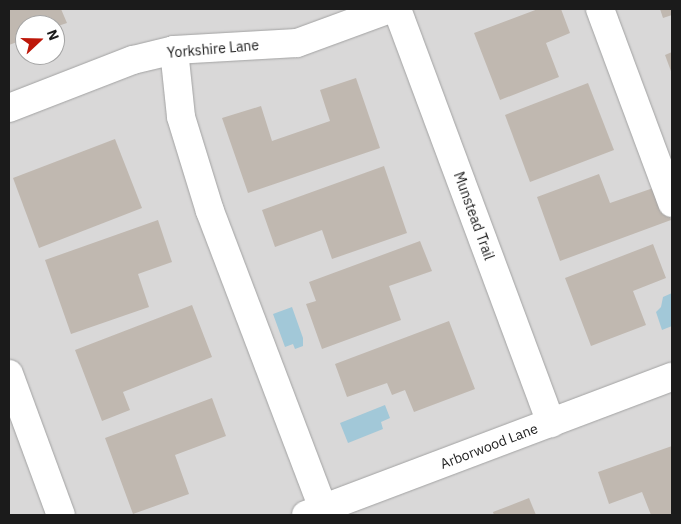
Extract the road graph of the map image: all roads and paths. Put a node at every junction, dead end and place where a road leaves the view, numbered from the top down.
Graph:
1 (390, 9) edge
2 (397, 9) edge
3 (600, 9) edge
4 (174, 50) junction
5 (9, 108) edge
6 (672, 203) edge
7 (9, 374) edge
8 (672, 377) edge
9 (551, 422) junction
10 (315, 512) edge
11 (61, 515) edge

1 - 4 street, Yorkshire Lane
2 - 9 street, Munstead Trail
3 - 6 street
4 - 5 street, Yorkshire Lane
4 - 10 street
7 - 11 street
8 - 9 street, Arborwood Lane
9 - 10 street, Arborwood Lane

